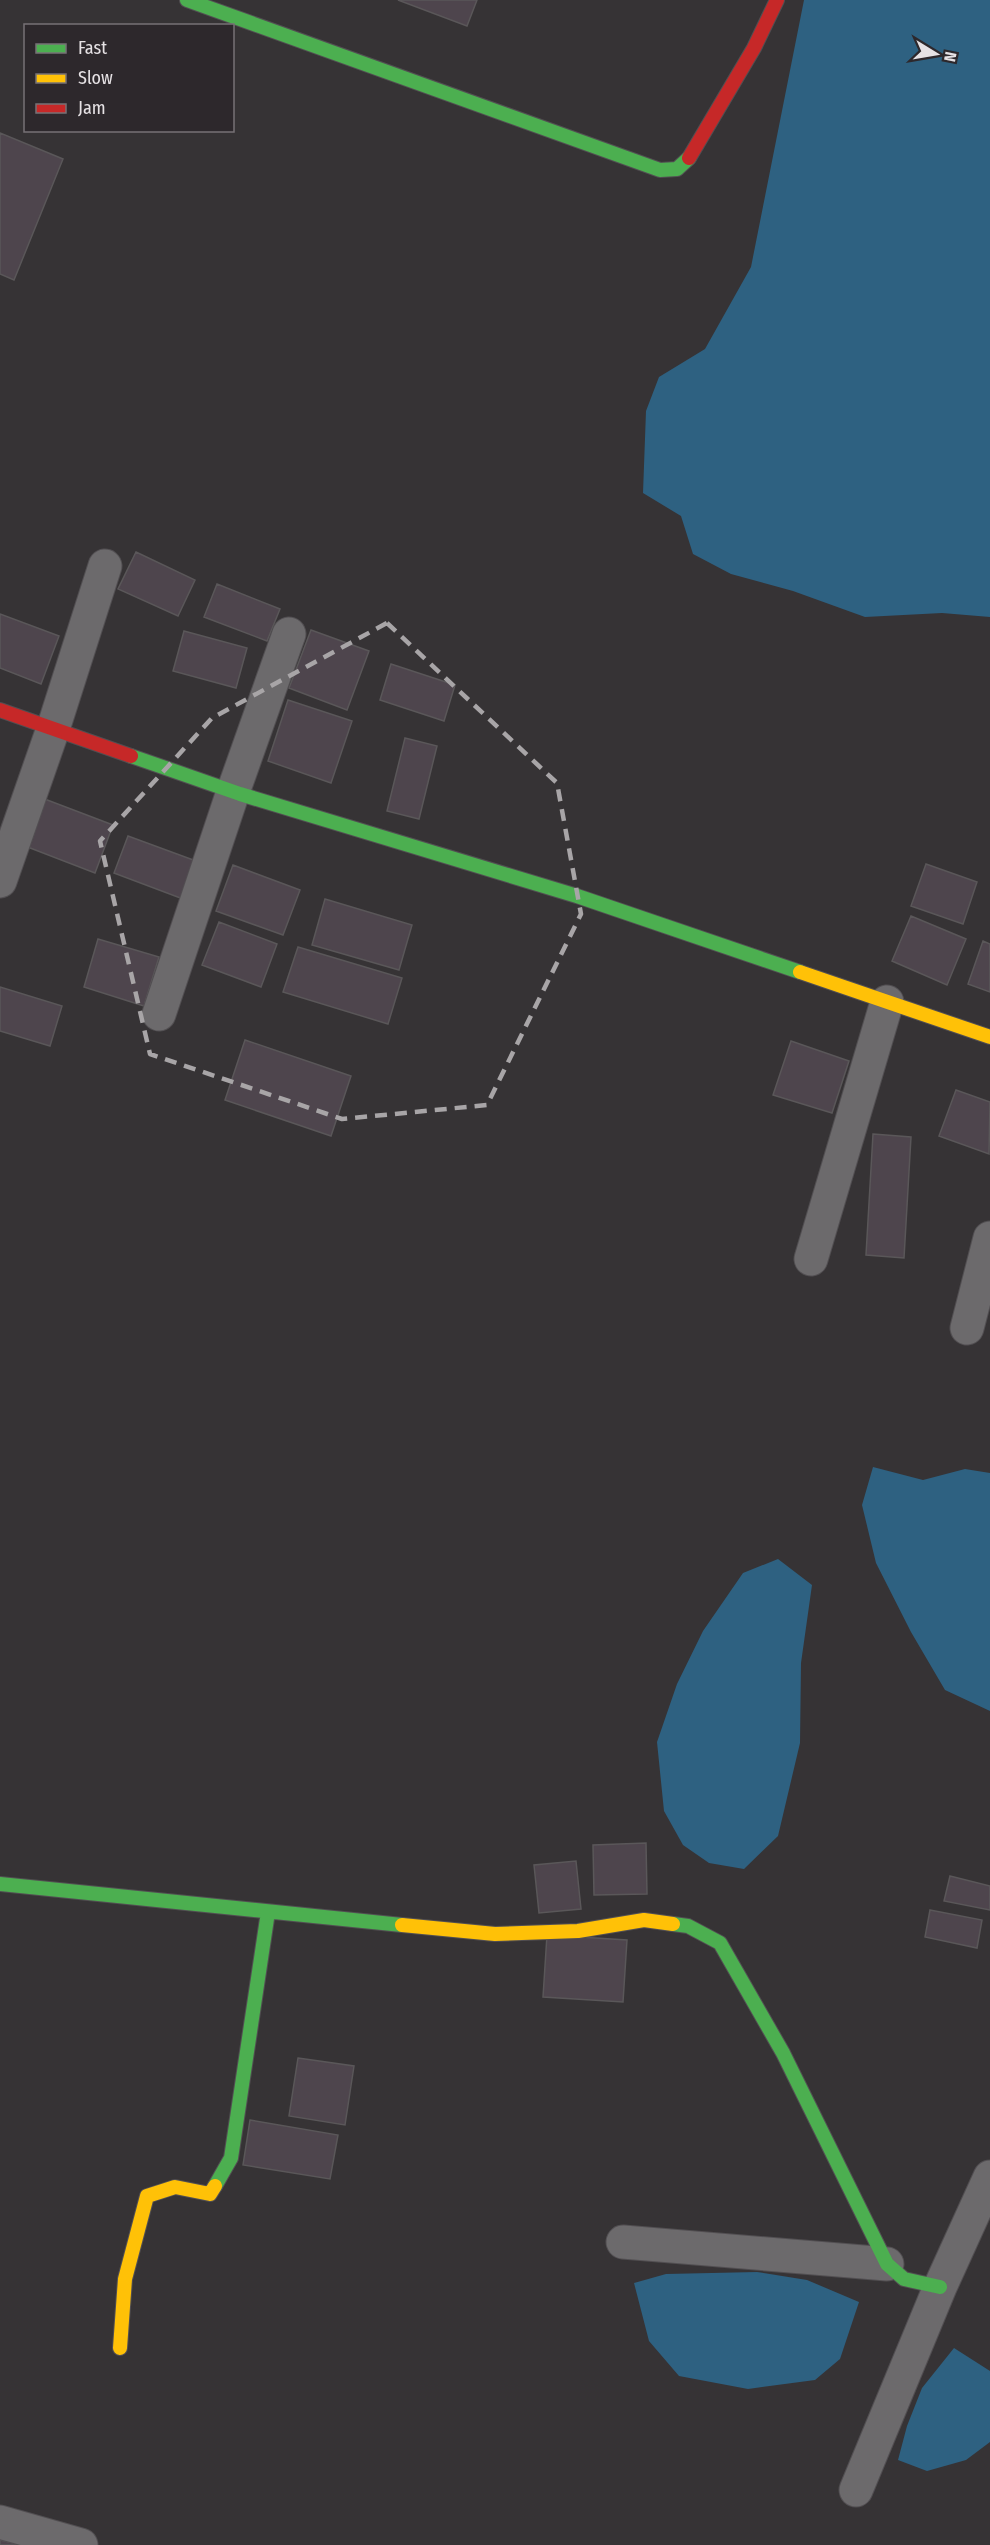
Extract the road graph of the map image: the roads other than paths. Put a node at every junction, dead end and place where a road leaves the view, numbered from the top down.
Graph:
1 (187, 0) edge
2 (777, 0) edge
3 (105, 566) dead end
4 (289, 634) dead end
5 (0, 710) edge
6 (53, 729) junction
7 (233, 792) junction
8 (0, 881) edge
9 (887, 1002) junction
10 (159, 1014) dead end
11 (990, 1037) edge
12 (990, 1238) edge
13 (811, 1259) dead end
14 (967, 1328) dead end
15 (0, 1884) edge
16 (268, 1911) junction
17 (990, 2177) edge
18 (624, 2242) dead end
19 (887, 2264) junction
20 (940, 2287) junction
21 (120, 2348) dead end
22 (856, 2490) dead end
23 (0, 2522) edge
24 (81, 2545) edge

1 - 2 street
3 - 6 street
4 - 7 street
5 - 6 street
6 - 7 street
6 - 8 street
7 - 9 street
7 - 10 street
9 - 11 street
9 - 13 street
12 - 14 street
15 - 16 street
16 - 19 street
16 - 21 street
17 - 20 street
18 - 19 street
19 - 20 street
20 - 22 street
23 - 24 street

